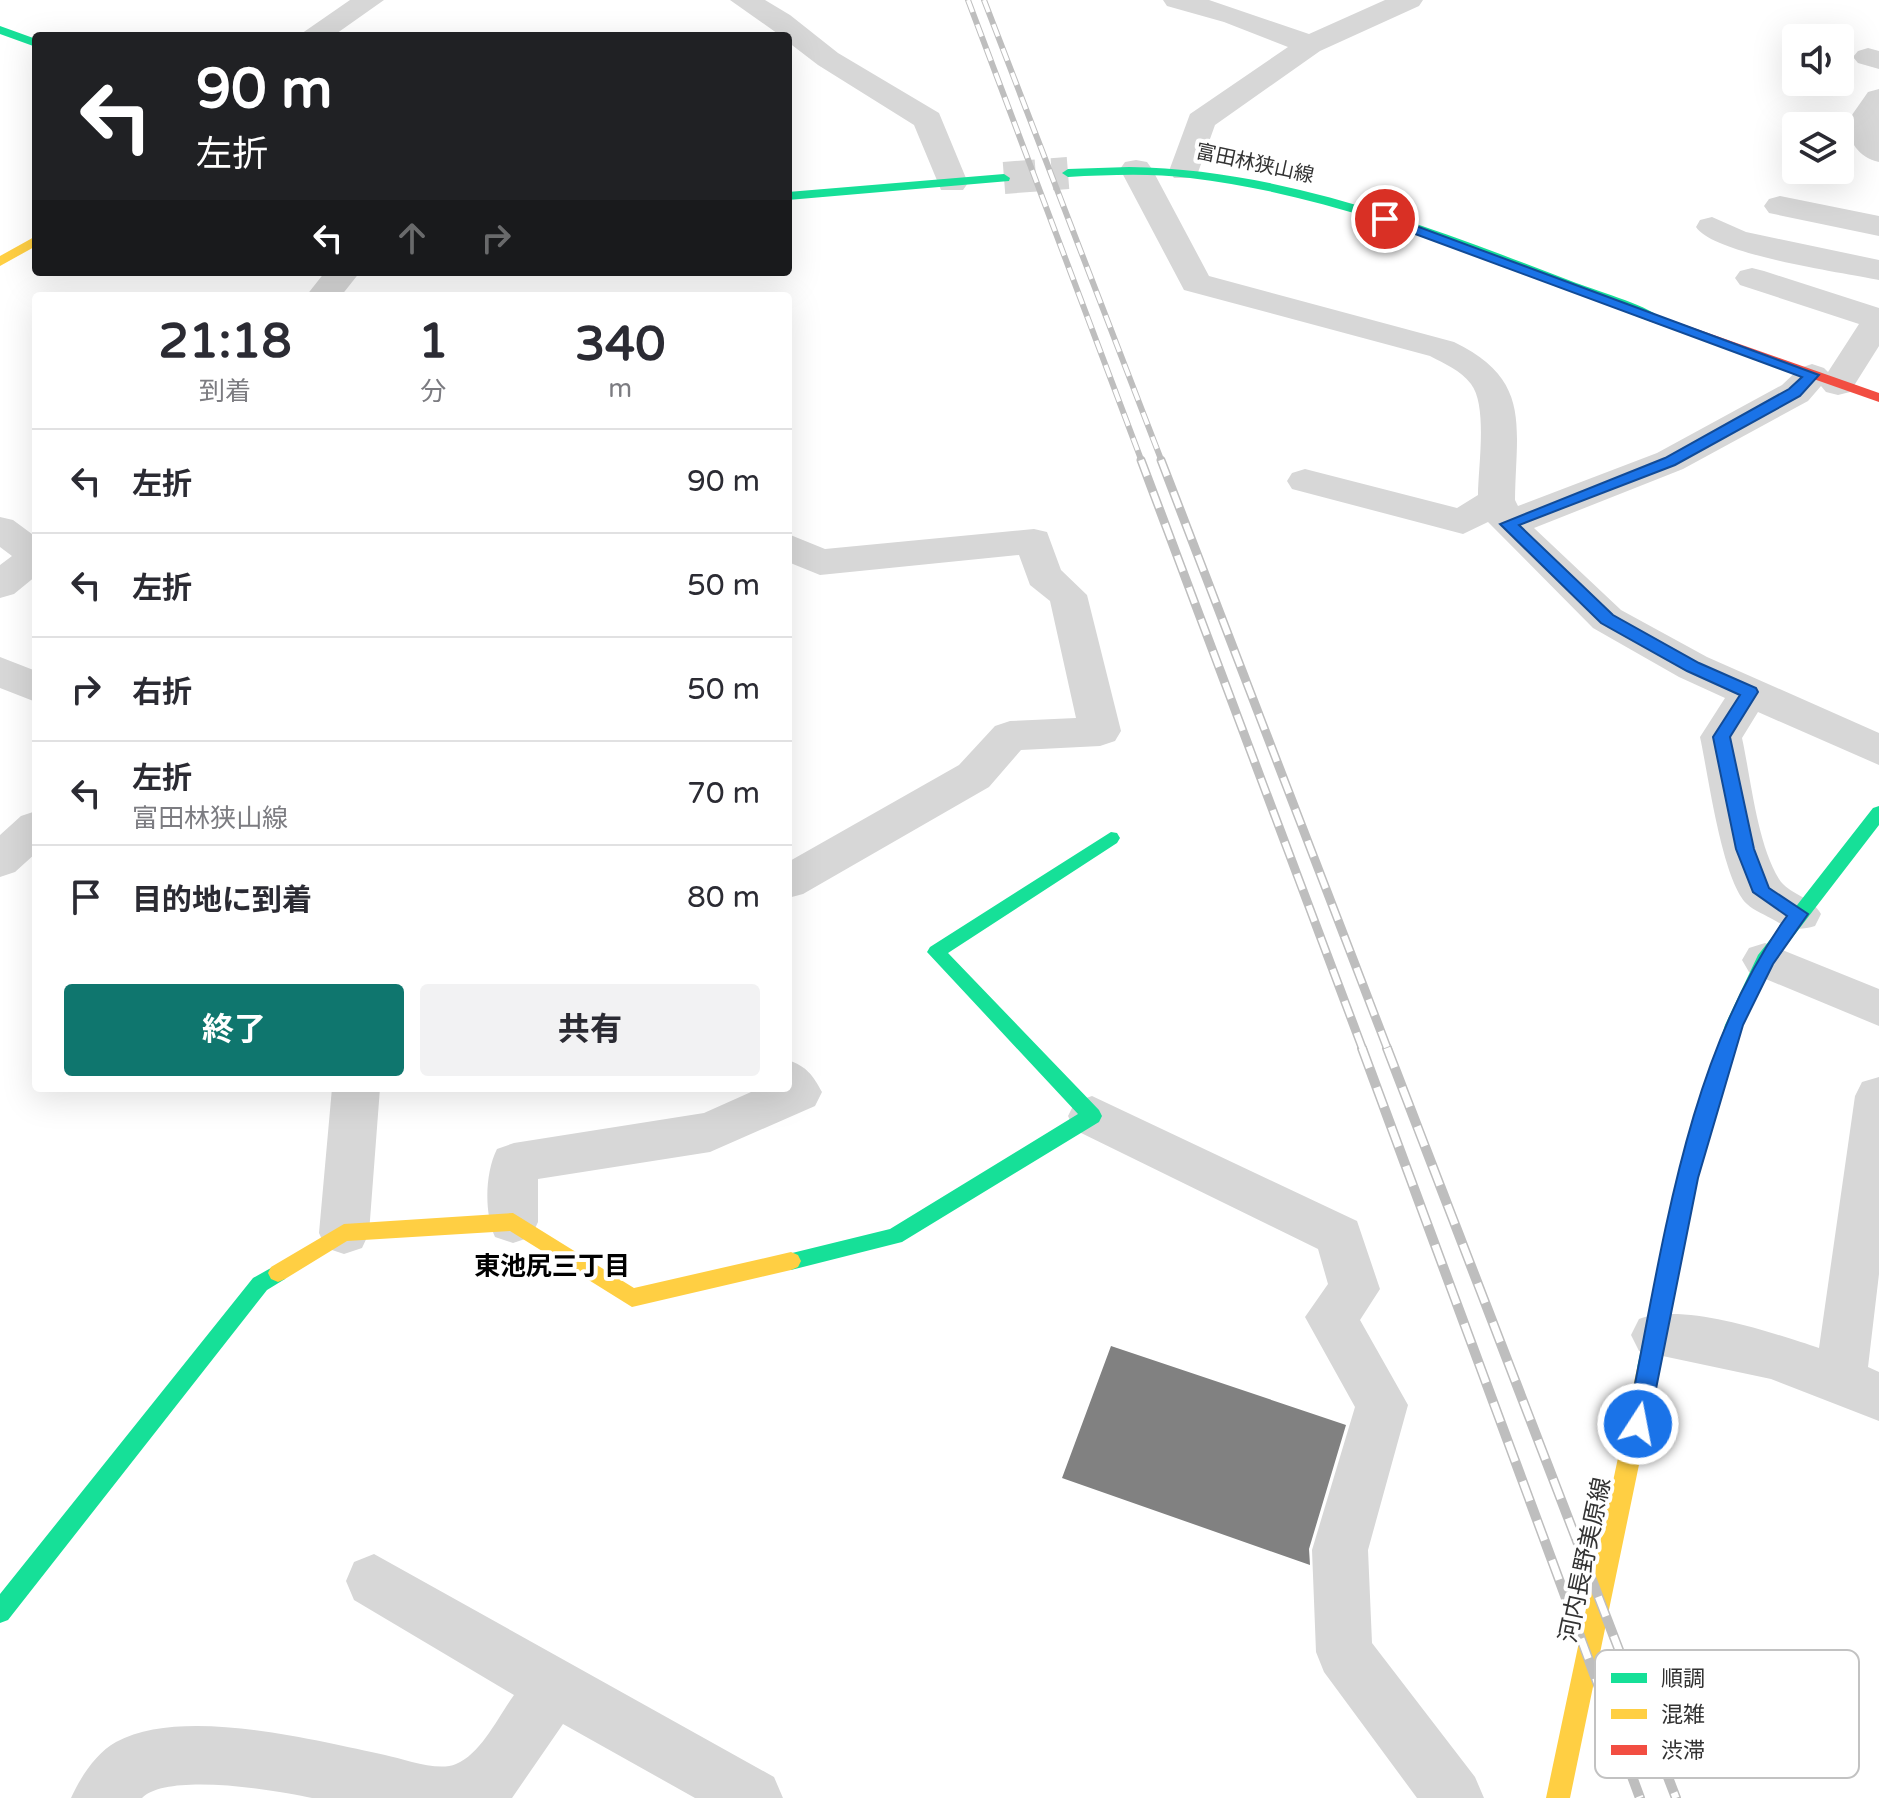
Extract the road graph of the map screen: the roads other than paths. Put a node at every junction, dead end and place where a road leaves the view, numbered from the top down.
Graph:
1 (370, 0) edge
2 (744, 0) edge
3 (1177, 0) edge
4 (1409, 0) edge
5 (0, 30) edge
6 (319, 32) edge
7 (32, 42) edge
8 (1310, 45) junction
9 (1879, 98) edge
10 (1854, 145) edge
11 (1875, 149) edge
12 (1136, 169) junction
13 (1185, 171) junction
14 (1068, 173) tunnel mouth
15 (1004, 178) tunnel mouth
16 (952, 183) junction
17 (792, 196) edge
18 (1780, 206) dead end
19 (1879, 226) edge
20 (1712, 227) dead end
21 (32, 242) edge
22 (0, 262) edge
23 (1879, 270) edge
24 (340, 276) edge
25 (1752, 278) dead end
26 (326, 292) edge
27 (1879, 319) edge
28 (1825, 380) junction
29 (1879, 398) edge
30 (1305, 481) dead end
31 (1502, 512) junction
32 (0, 529) edge
33 (792, 548) edge
34 (32, 553) edge
35 (32, 559) edge
36 (0, 585) edge
37 (0, 671) edge
38 (32, 686) edge
39 (1750, 692) junction
40 (1879, 750) edge
41 (1879, 812) edge
42 (32, 831) edge
43 (1111, 838) dead end
44 (0, 861) edge
45 (792, 880) edge
46 (1799, 914) junction
47 (1765, 960) junction
48 (1879, 1008) edge
49 (792, 1084) edge
50 (356, 1092) edge
51 (1879, 1096) edge
52 (1092, 1116) junction
53 (513, 1222) junction
54 (344, 1233) junction
55 (1657, 1335) junction
56 (1860, 1387) edge
57 (374, 1581) dead end
58 (0, 1612) edge
59 (554, 1687) junction
60 (101, 1798) edge
61 (753, 1798) edge
62 (1454, 1798) edge
63 (1558, 1798) edge

1 - 6 street
2 - 16 street
3 - 8 street
4 - 8 street
5 - 7 main road
8 - 13 street
9 - 11 street
10 - 11 street
12 - 13 main road, 富田林狭山線
12 - 14 main road, 富田林狭山線
12 - 31 street
13 - 28 main road, 富田林狭山線
15 - 16 main road
16 - 17 main road
18 - 19 street
20 - 23 street
21 - 22 main road
24 - 26 street
25 - 27 street
27 - 28 street
28 - 29 main road, 富田林狭山線
28 - 31 street
30 - 31 street
31 - 39 street
32 - 34 street
33 - 45 street
35 - 36 street
37 - 38 street
39 - 40 street
39 - 46 street
41 - 46 main road, 河内長野美原線
42 - 44 street
43 - 52 main road
46 - 47 main road, 河内長野美原線
47 - 48 street
47 - 55 main road, 河内長野美原線
49 - 53 street
50 - 54 street
51 - 56 street
52 - 53 main road
52 - 62 street
53 - 54 main road
54 - 58 main road
55 - 56 street
55 - 63 main road, 河内長野美原線
57 - 59 street
59 - 60 street
59 - 61 street

